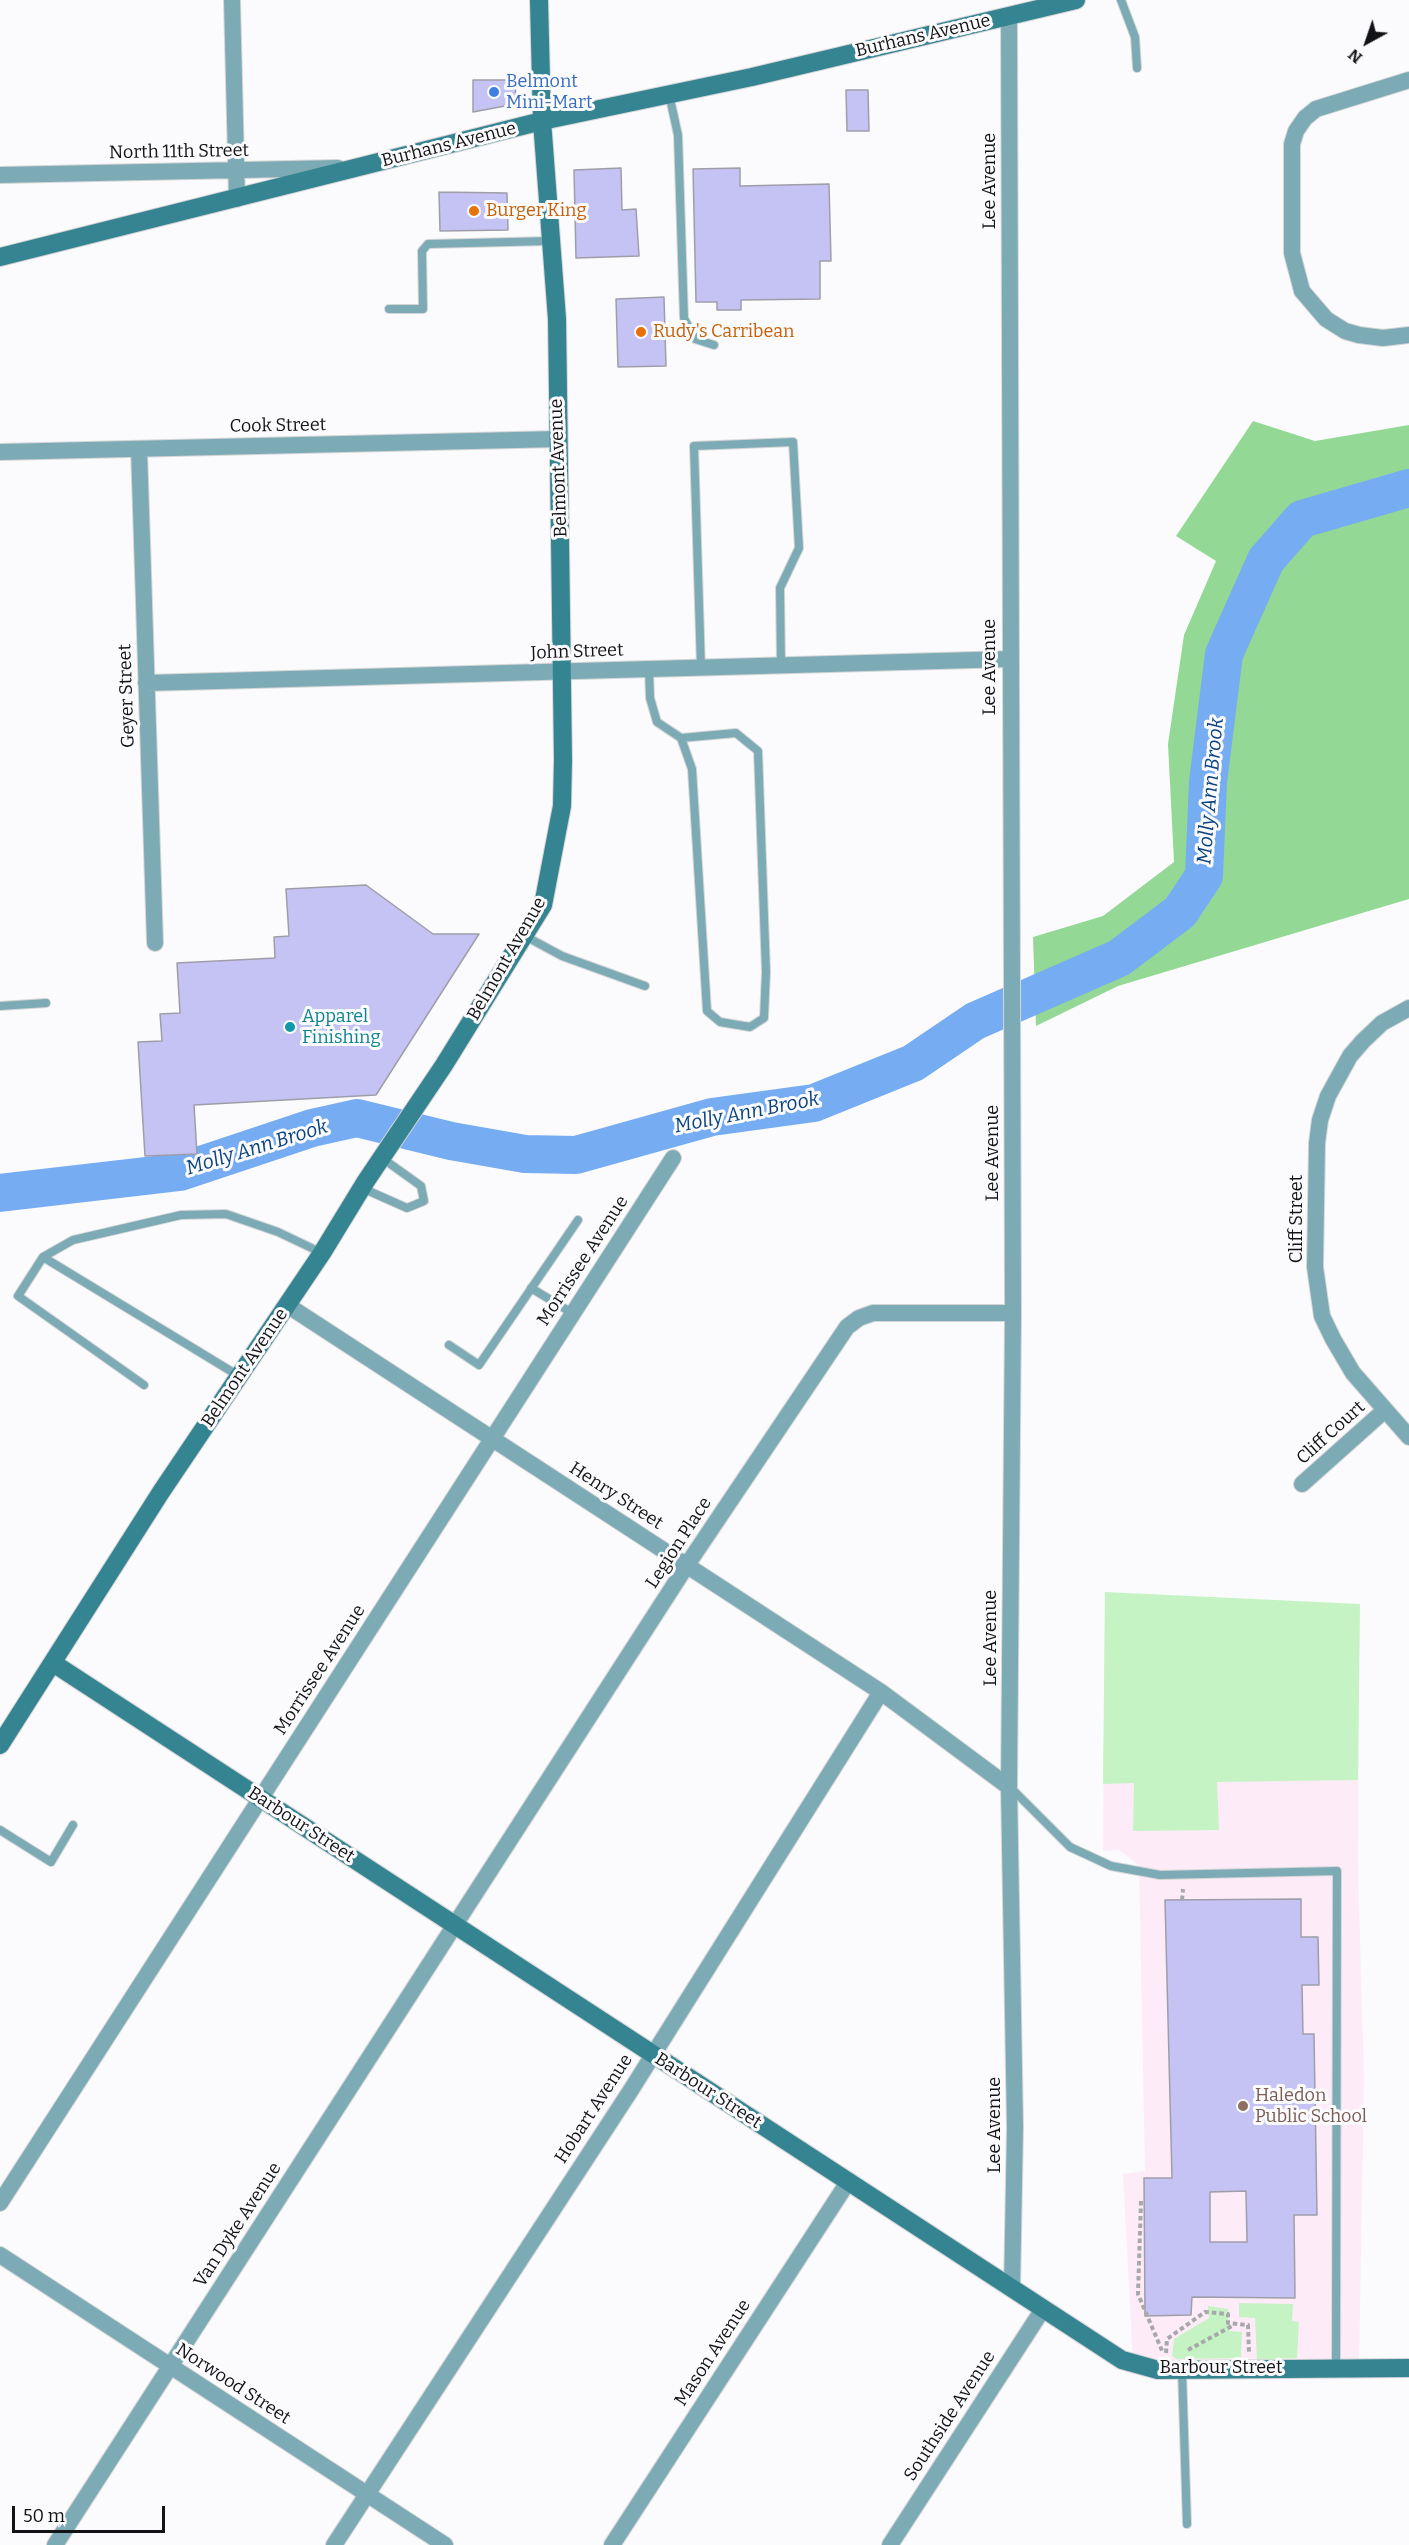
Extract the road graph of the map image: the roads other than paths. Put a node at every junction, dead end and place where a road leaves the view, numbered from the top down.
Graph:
1 (232, 0) edge
2 (539, 0) edge
3 (1076, 0) edge
4 (1121, 0) edge
5 (1009, 16) junction
6 (1137, 68) dead end
7 (1409, 81) edge
8 (669, 94) junction
9 (542, 121) junction
10 (360, 168) junction
11 (236, 170) junction
12 (0, 175) edge
13 (237, 199) junction
14 (550, 241) junction
15 (0, 257) edge
16 (389, 309) dead end
17 (1409, 334) edge
18 (714, 345) dead end
19 (558, 439) junction
20 (139, 448) junction
21 (0, 452) edge
22 (1010, 659) junction
23 (781, 666) junction
24 (701, 668) junction
25 (649, 669) junction
26 (560, 672) junction
27 (146, 683) junction
28 (681, 738) junction
29 (525, 936) junction
30 (155, 943) dead end
31 (645, 986) dead end
32 (46, 1003) dead end
33 (0, 1006) edge
34 (1409, 1008) edge
35 (381, 1158) junction
36 (673, 1158) dead end
37 (363, 1184) junction
38 (578, 1220) dead end
39 (322, 1253) junction
40 (43, 1257) junction
41 (531, 1288) junction
42 (286, 1305) junction
43 (572, 1313) junction
44 (1013, 1313) junction
45 (449, 1345) dead end
46 (239, 1376) junction
47 (144, 1385) dead end
48 (1385, 1410) junction
49 (1409, 1437) edge
50 (492, 1438) junction
51 (1302, 1484) dead end
52 (687, 1565) junction
53 (53, 1663) junction
54 (881, 1692) junction
55 (0, 1746) edge
56 (1009, 1787) junction
57 (261, 1798) junction
58 (74, 1825) dead end
59 (0, 1830) edge
60 (456, 1926) junction
61 (652, 2055) junction
62 (848, 2182) junction
63 (0, 2203) edge
64 (0, 2255) edge
65 (1012, 2289) junction
66 (1042, 2309) junction
67 (170, 2366) junction
68 (1336, 2368) junction
69 (1409, 2368) edge
70 (1182, 2370) junction
71 (366, 2495) junction
72 (1187, 2524) dead end
73 (55, 2545) edge
74 (334, 2545) edge
75 (445, 2545) edge
76 (612, 2545) edge
77 (890, 2545) edge

1 - 11 street
2 - 9 street, Belmont Avenue
3 - 5 street, Burhans Avenue
4 - 6 lane
5 - 8 street, Burhans Avenue
5 - 22 street, Lee Avenue
7 - 17 street
8 - 9 street, Burhans Avenue
8 - 18 lane
9 - 10 street, Burhans Avenue
9 - 14 street, Belmont Avenue
10 - 11 street, North 11th Street
10 - 13 street, Burhans Avenue
11 - 12 street, North 11th Street
11 - 13 street
13 - 15 street, Burhans Avenue
14 - 16 lane
14 - 19 street, Belmont Avenue
19 - 20 street, Cook Street
19 - 26 street, Belmont Avenue
20 - 21 street, Cook Street
20 - 27 street, Geyer Street
22 - 23 street, John Street
22 - 44 street, Lee Avenue
23 - 24 street, John Street
23 - 24 lane
24 - 25 street, John Street
25 - 26 street, John Street
25 - 28 lane
26 - 27 street, John Street
26 - 29 street, Belmont Avenue
27 - 30 street, Geyer Street
28 - 28 lane
29 - 31 lane
29 - 35 street, Belmont Avenue
32 - 33 lane
34 - 48 street, Cliff Street
35 - 37 street, Belmont Avenue
35 - 37 lane
36 - 43 street, Morrissee Avenue
37 - 39 street, Belmont Avenue
38 - 41 lane
39 - 40 lane
39 - 42 street, Belmont Avenue
40 - 46 lane
40 - 47 lane
41 - 43 lane
41 - 45 lane
42 - 46 street, Belmont Avenue
42 - 50 street, Henry Street
43 - 50 street, Morrissee Avenue
44 - 52 street, Legion Place
44 - 56 street, Lee Avenue
46 - 53 street, Belmont Avenue
48 - 49 street, Cliff Street
48 - 51 street, Cliff Court
50 - 52 street, Henry Street
50 - 57 street, Morrissee Avenue
52 - 54 street, Henry Street
52 - 60 street, Legion Place
53 - 55 street, Belmont Avenue
53 - 57 street, Barbour Street
54 - 56 street, Henry Street
54 - 61 street, Hobart Avenue
56 - 65 street, Lee Avenue
56 - 68 lane
57 - 60 street, Barbour Street
57 - 63 street, Morrissee Avenue
58 - 59 lane
60 - 61 street, Barbour Street
60 - 67 street, Van Dyke Avenue
61 - 62 street, Barbour Street
61 - 71 street, Hobart Avenue
62 - 65 street, Barbour Street
62 - 76 street, Mason Avenue
64 - 67 street, Norwood Street
65 - 66 street, Barbour Street
66 - 70 street, Barbour Street
66 - 77 street, Southside Avenue
67 - 71 street, Norwood Street
67 - 73 street, Van Dyke Avenue
68 - 69 street, Barbour Street
68 - 70 street, Barbour Street
70 - 72 lane
71 - 74 street, Hobart Avenue
71 - 75 street, Norwood Street

